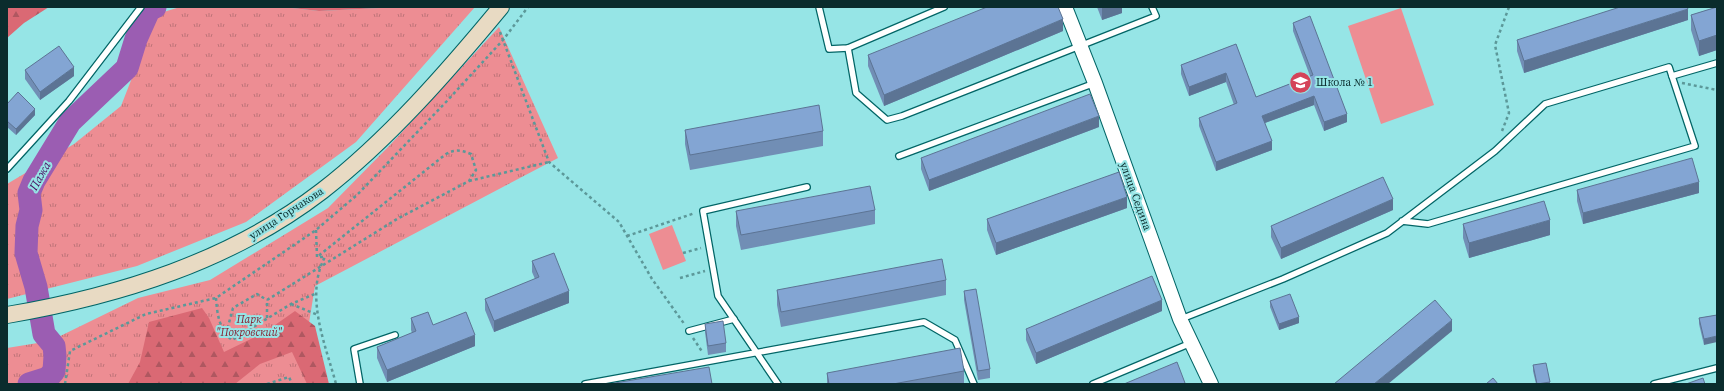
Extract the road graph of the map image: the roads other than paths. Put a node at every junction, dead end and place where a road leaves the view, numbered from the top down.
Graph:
1 (141, 7) edge
2 (501, 7) edge
3 (819, 7) edge
4 (944, 7) edge
5 (1065, 7) edge
6 (1152, 7) edge
7 (1081, 46) junction
8 (848, 48) junction
9 (1717, 63) edge
10 (1672, 76) junction
11 (1095, 83) junction
12 (899, 156) dead end
13 (7, 169) edge
14 (807, 187) dead end
15 (1402, 221) junction
16 (7, 315) edge
17 (734, 319) junction
18 (1180, 320) junction
19 (688, 331) road end
20 (395, 335) dead end
21 (1191, 343) junction
22 (757, 354) junction
23 (1717, 368) edge
24 (360, 384) edge
25 (585, 384) edge
26 (778, 384) edge
27 (974, 384) edge
28 (1093, 384) edge
29 (1211, 384) edge
30 (1654, 384) edge

1 - 13 lane
2 - 16 main road, улица Горчакова
3 - 8 lane
4 - 8 lane
5 - 7 street, улица Седина
6 - 7 lane
7 - 8 lane
7 - 11 street, улица Седина
9 - 10 lane
10 - 15 lane
10 - 15 lane
11 - 12 lane
11 - 18 street, улица Седина
14 - 17 lane
15 - 18 lane
17 - 19 lane
17 - 22 lane
18 - 21 street, улица Седина
20 - 24 lane
21 - 28 lane
21 - 29 street, улица Седина
22 - 25 lane
22 - 26 lane
22 - 27 lane
23 - 30 lane

